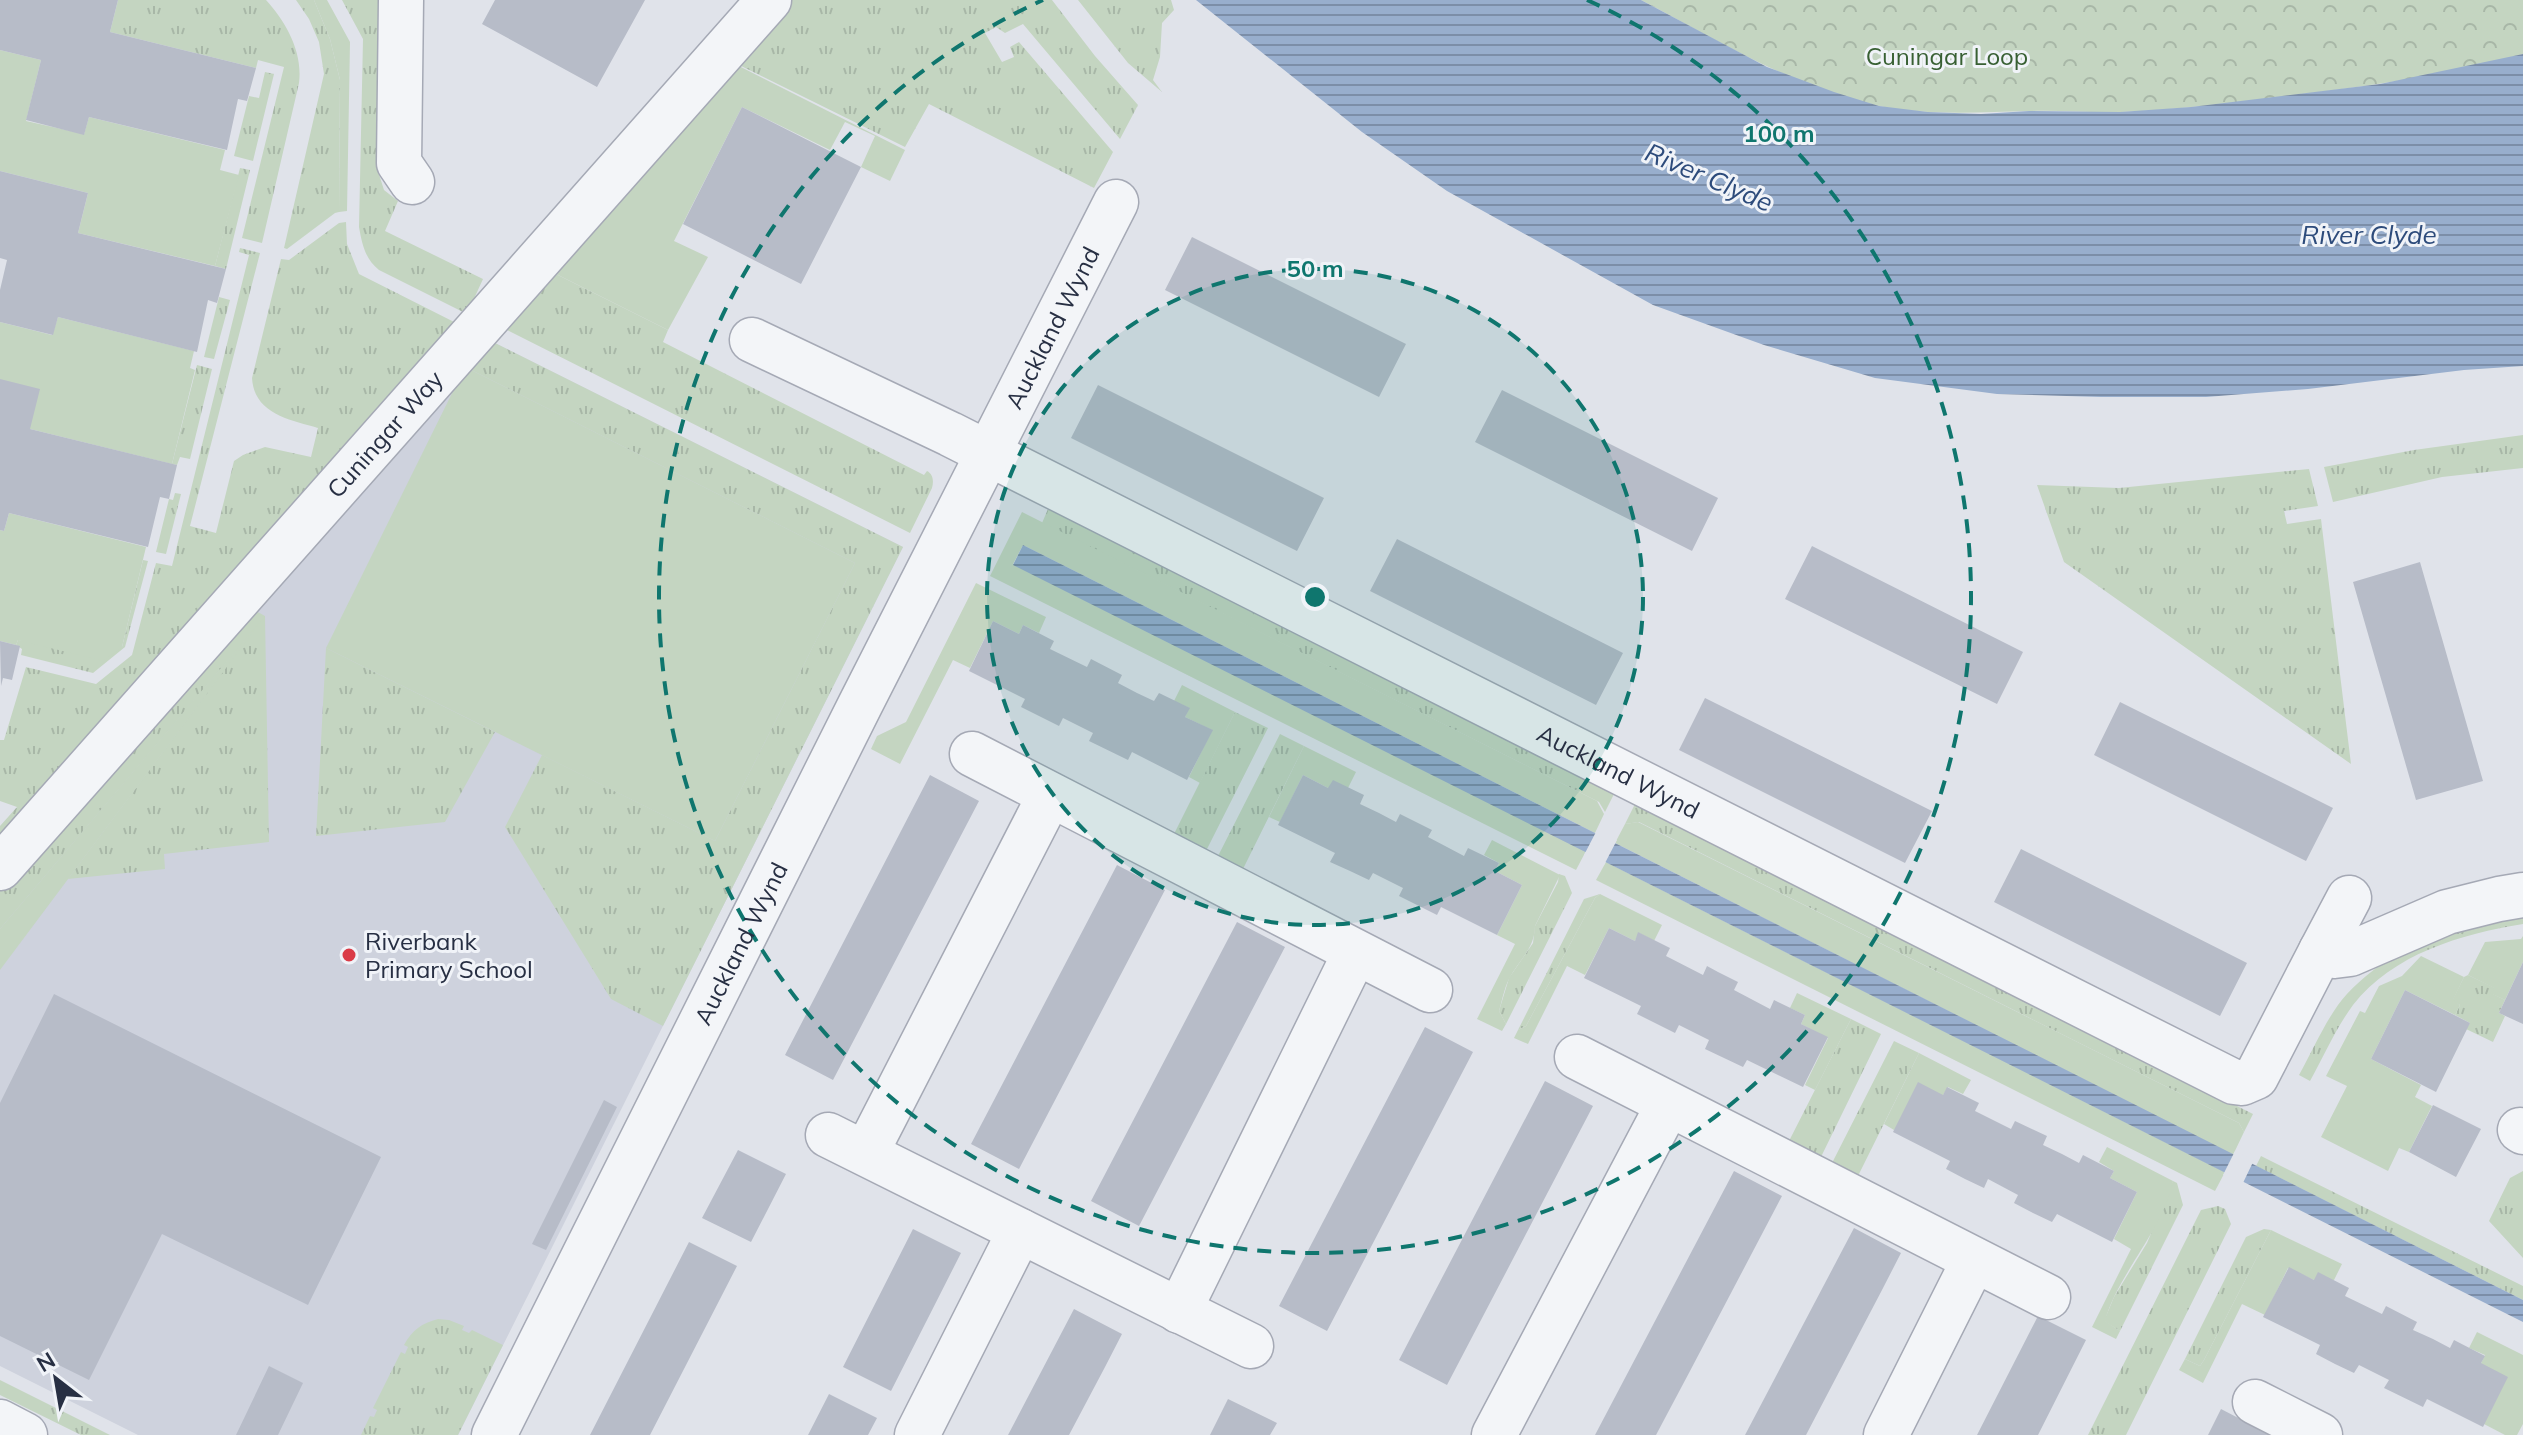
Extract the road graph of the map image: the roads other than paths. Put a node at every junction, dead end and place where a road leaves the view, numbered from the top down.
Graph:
1 (401, 0) edge
2 (769, 0) edge
3 (412, 182) dead end
4 (1116, 202) dead end
5 (752, 340) dead end
6 (988, 454) junction
7 (972, 754) dead end
8 (1050, 795) junction
9 (0, 868) edge
10 (2523, 895) edge
11 (2349, 898) dead end
12 (2321, 951) junction
13 (1355, 953) junction
14 (1430, 990) dead end
15 (1577, 1057) dead end
16 (1668, 1105) junction
17 (1020, 1231) junction
18 (1974, 1260) junction
19 (2048, 1297) dead end
20 (1179, 1311) junction
21 (1251, 1346) dead end
22 (2255, 1402) dead end
23 (0, 1422) edge
24 (25, 1435) edge
25 (494, 1435) edge
26 (917, 1435) edge
27 (1494, 1435) edge
28 (1886, 1435) edge
29 (2320, 1435) edge

1 - 3 street
2 - 9 street, Cuningar Way
4 - 6 street, Auckland Wynd
5 - 6 street, Auckland Wynd
6 - 12 street, Auckland Wynd
6 - 25 street, Auckland Wynd
7 - 8 street
8 - 13 street
8 - 17 street
10 - 12 street
11 - 12 street
13 - 14 street
13 - 20 street
15 - 16 street
16 - 18 street
16 - 27 street
17 - 20 street
17 - 26 street
18 - 19 street
18 - 28 street
20 - 21 street
22 - 29 street
23 - 24 street

